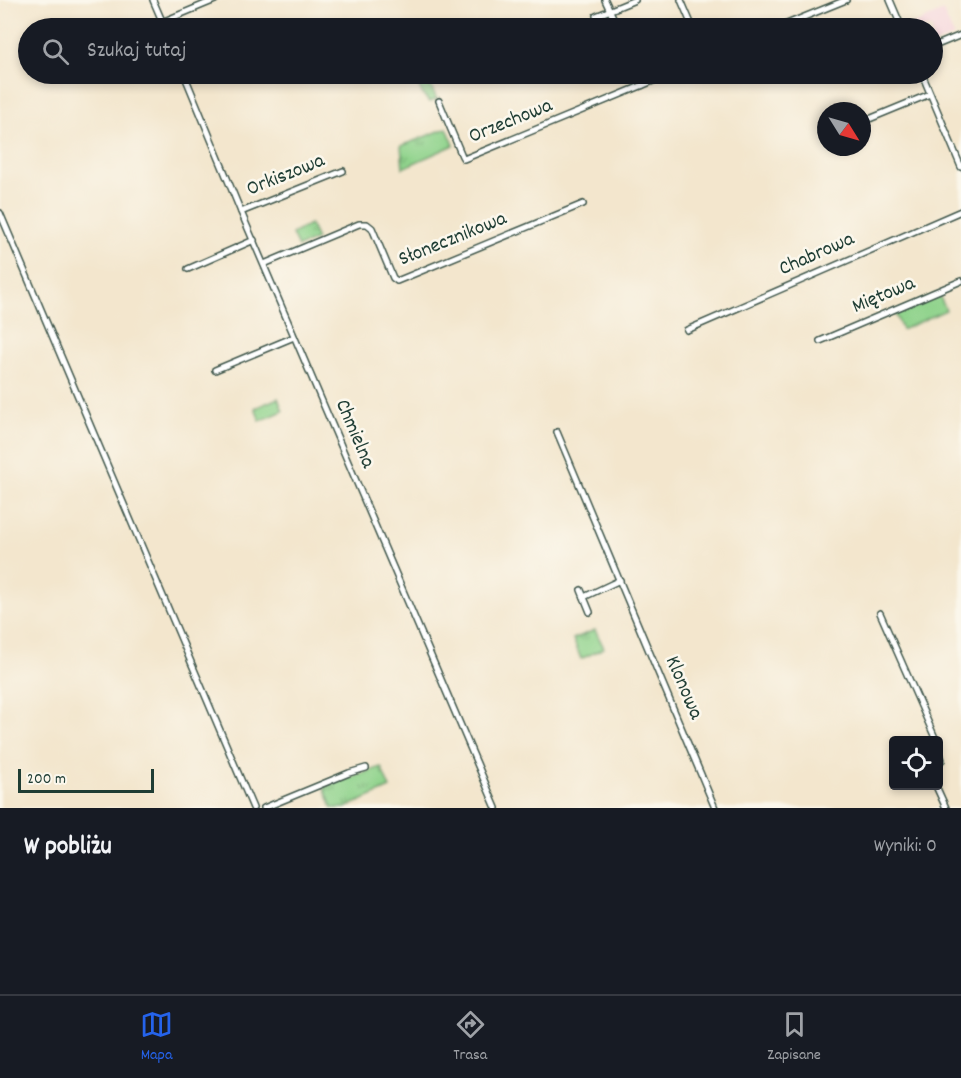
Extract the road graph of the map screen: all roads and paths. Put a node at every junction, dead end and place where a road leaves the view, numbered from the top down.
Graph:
1 (153, 0) edge
2 (215, 0) edge
3 (605, 0) edge
4 (635, 0) edge
5 (681, 0) edge
6 (846, 0) edge
7 (890, 0) edge
8 (610, 11) junction
9 (596, 16) dead end
10 (160, 18) edge
11 (172, 18) edge
12 (613, 18) edge
13 (689, 18) edge
14 (802, 18) edge
15 (898, 18) edge
16 (961, 35) edge
17 (943, 43) edge
18 (188, 84) edge
19 (926, 84) edge
20 (643, 85) edge
21 (930, 94) junction
22 (439, 101) dead end
23 (871, 118) edge
24 (961, 167) edge
25 (343, 171) dead end
26 (583, 204) dead end
27 (961, 211) edge
28 (241, 212) junction
29 (0, 213) edge
30 (254, 240) junction
31 (264, 264) junction
32 (188, 268) dead end
33 (961, 281) edge
34 (687, 330) dead end
35 (294, 337) junction
36 (820, 341) dead end
37 (215, 370) dead end
38 (557, 432) dead end
39 (620, 580) junction
40 (581, 590) dead end
41 (584, 597) junction
42 (590, 612) dead end
43 (880, 613) dead end
44 (934, 736) edge
45 (366, 768) dead end
46 (938, 790) edge
47 (253, 808) edge
48 (264, 808) edge
49 (496, 808) edge
50 (715, 808) edge
51 (946, 808) edge

1 - 10 street
2 - 11 street
3 - 8 street
4 - 8 street
5 - 13 street
6 - 14 street
7 - 15 street
8 - 9 street
8 - 12 street
16 - 17 street
18 - 28 street, Chmielna
19 - 21 street
20 - 22 street, Orzechowa
21 - 23 street
21 - 24 street
25 - 28 street, Orkiszowa
26 - 31 street, Słonecznikowa
27 - 34 street, Chabrowa
28 - 30 street, Chmielna
29 - 47 street
30 - 31 street, Chmielna
30 - 32 street
31 - 35 street, Chmielna
33 - 36 street, Miętowa
35 - 37 street
35 - 49 street, Chmielna
38 - 39 street, Klonowa
39 - 41 street
39 - 50 street, Klonowa
40 - 41 street
41 - 42 street
43 - 44 street
45 - 48 street
46 - 51 street

